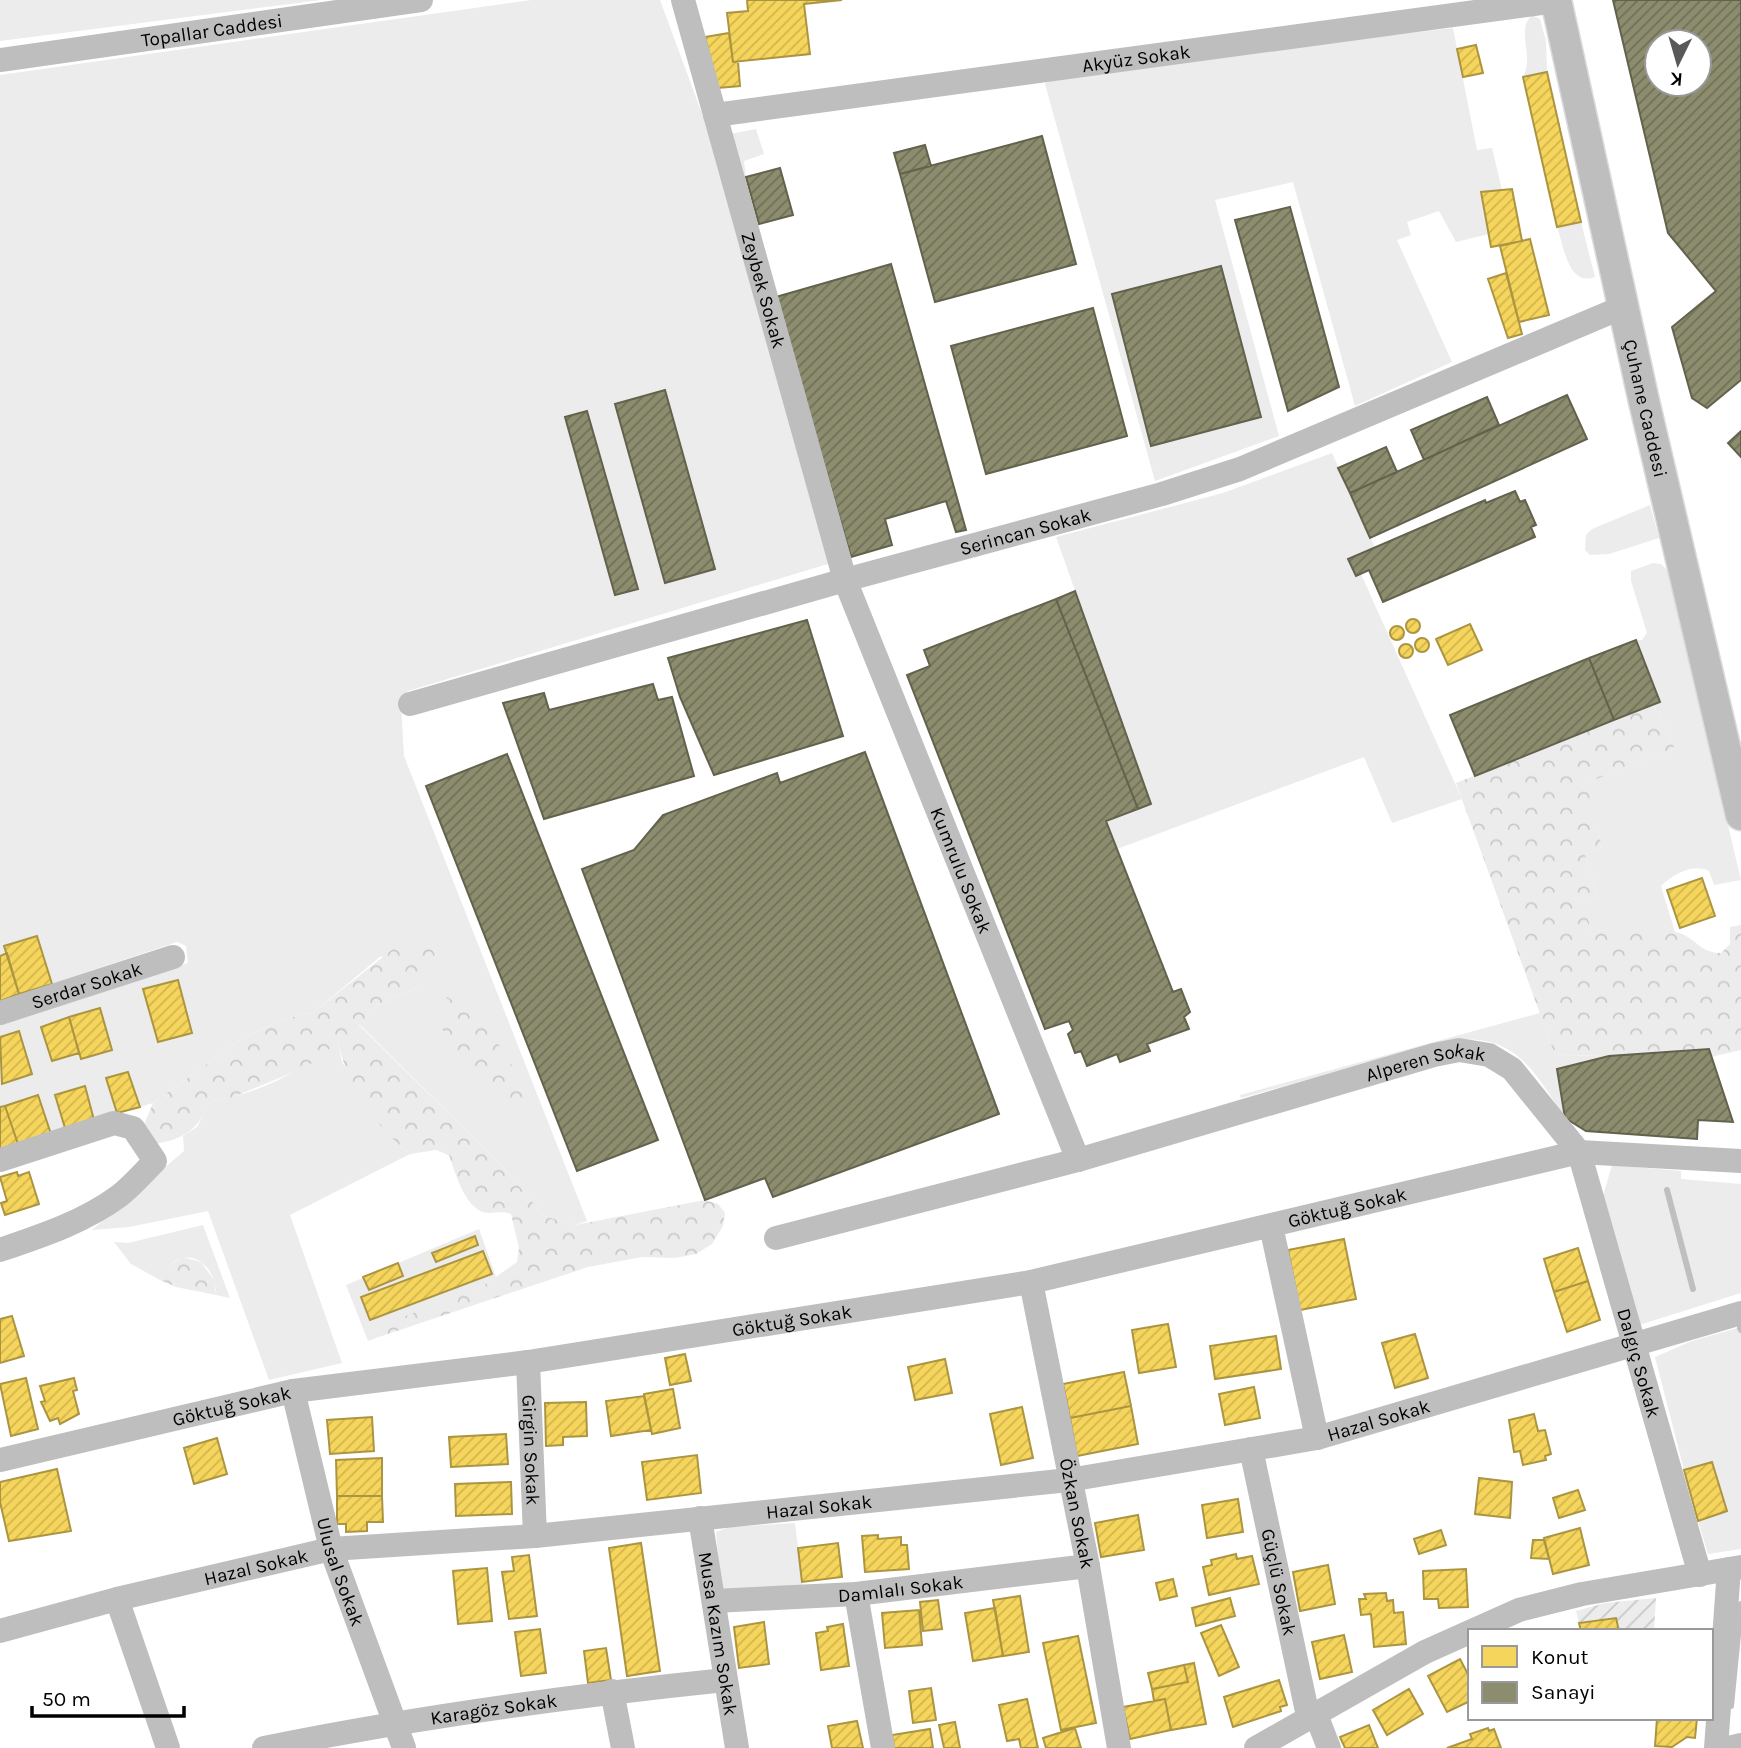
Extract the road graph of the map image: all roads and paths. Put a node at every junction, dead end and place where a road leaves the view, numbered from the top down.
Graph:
1 (421, 0) edge
2 (684, 0) edge
3 (1556, 0) edge
4 (0, 60) edge
5 (715, 115) junction
6 (1623, 307) junction
7 (845, 580) junction
8 (410, 704) dead end
9 (1741, 815) edge
10 (173, 957) dead end
11 (0, 1013) edge
12 (1579, 1152) junction
13 (0, 1160) edge
14 (1078, 1160) junction
15 (1741, 1161) edge
16 (1271, 1226) junction
17 (776, 1238) dead end
18 (0, 1250) edge
19 (1031, 1282) junction
20 (1741, 1313) edge
21 (1634, 1346) junction
22 (528, 1362) junction
23 (293, 1391) junction
24 (1317, 1438) junction
25 (1251, 1449) junction
26 (0, 1460) edge
27 (1069, 1480) junction
28 (700, 1518) junction
29 (535, 1536) junction
30 (331, 1549) junction
31 (1088, 1566) junction
32 (1735, 1568) edge
33 (1700, 1575) junction
34 (856, 1594) junction
35 (117, 1599) junction
36 (714, 1601) junction
37 (1476, 1629) edge
38 (0, 1631) edge
39 (1468, 1633) edge
40 (725, 1680) junction
41 (612, 1691) junction
42 (1312, 1714) junction
43 (394, 1721) junction
44 (1741, 1745) edge
45 (168, 1748) edge
46 (264, 1748) edge
47 (404, 1748) edge
48 (623, 1748) edge
49 (737, 1748) edge
50 (883, 1748) edge
51 (1119, 1748) edge
52 (1256, 1748) edge
53 (1329, 1748) edge
54 (1716, 1748) edge
55 (1729, 1748) edge

1 - 4 street, Topallar Caddesi
2 - 5 street, Zeybek Sokak
3 - 5 street, Akyüz Sokak
3 - 6 main road, Çuhane Caddesi
5 - 7 street, Zeybek Sokak
6 - 7 street, Serincan Sokak
6 - 9 main road, Çuhane Caddesi
7 - 8 street, Serincan Sokak
7 - 14 street, Kumrulu Sokak
10 - 11 street, Serdar Sokak
12 - 14 street, Alperen Sokak
12 - 15 street
12 - 16 street, Göktuğ Sokak
12 - 21 street, Dalgıç Sokak
13 - 18 street
14 - 17 street, Alperen Sokak
16 - 19 street, Göktuğ Sokak
16 - 24 street
19 - 22 street, Göktuğ Sokak
19 - 27 street, Özkan Sokak
20 - 21 street, Hazal Sokak
21 - 24 street, Hazal Sokak
21 - 33 street, Dalgıç Sokak
22 - 23 street, Göktuğ Sokak
22 - 29 street, Girgin Sokak
23 - 26 street, Göktuğ Sokak
23 - 30 street, Ulusal Sokak
24 - 25 street, Hazal Sokak
25 - 27 street, Hazal Sokak
25 - 42 street, Güçlü Sokak
27 - 28 street, Hazal Sokak
27 - 31 street, Özkan Sokak
28 - 29 street, Hazal Sokak
28 - 36 street, Musa Kazım Sokak
29 - 30 street, Hazal Sokak
30 - 35 street, Hazal Sokak
30 - 43 street, Ulusal Sokak
31 - 34 street, Damlalı Sokak
31 - 51 street, Özkan Sokak
32 - 33 street
32 - 54 street
33 - 37 street
34 - 36 street, Damlalı Sokak
34 - 50 street
35 - 38 street, Hazal Sokak
35 - 45 street
36 - 40 street, Musa Kazım Sokak
39 - 42 street
40 - 41 street, Karagöz Sokak
40 - 49 street, Musa Kazım Sokak
41 - 43 street, Karagöz Sokak
41 - 48 street
42 - 52 street
42 - 53 street, Güçlü Sokak
43 - 46 street, Karagöz Sokak
43 - 47 street, Ulusal Sokak
44 - 55 street

